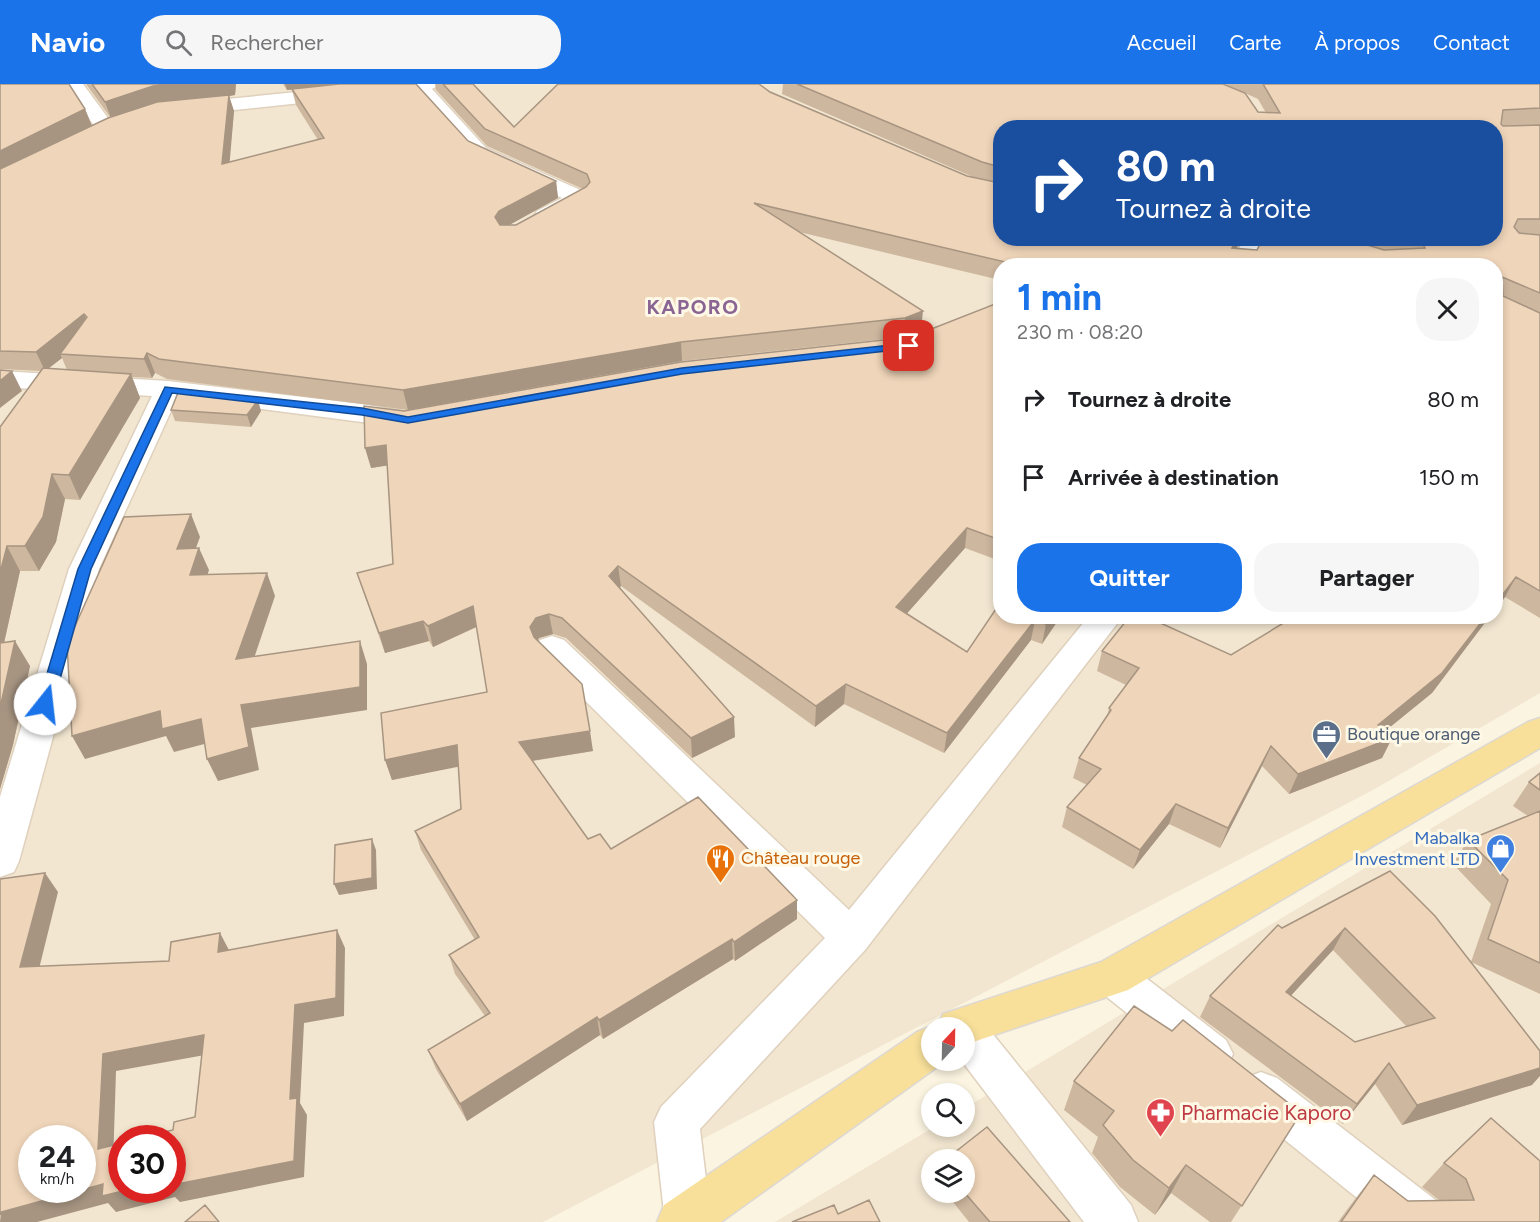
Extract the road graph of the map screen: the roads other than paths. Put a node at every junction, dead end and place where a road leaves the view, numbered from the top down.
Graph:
1 (74, 84) edge
2 (425, 85) edge
3 (171, 110) edge
4 (127, 122) edge
5 (106, 129) junction
6 (85, 140) edge
7 (530, 225) edge
8 (0, 379) edge
9 (168, 389) junction
10 (429, 416) edge
11 (1101, 624) edge
12 (552, 648) dead end
13 (1540, 731) edge
14 (0, 861) edge
15 (851, 938) junction
16 (1113, 977) junction
17 (975, 1024) edge
18 (921, 1055) edge
19 (975, 1055) edge
20 (684, 1220) edge
21 (1114, 1222) edge
22 (1425, 1222) edge

1 - 5 street
2 - 3 street
2 - 7 street
4 - 5 street
5 - 6 street
8 - 9 street
9 - 10 street
9 - 14 street
11 - 15 street
12 - 15 street
13 - 16 main road
15 - 20 street
16 - 17 main road
16 - 22 street
18 - 20 main road
19 - 21 street

